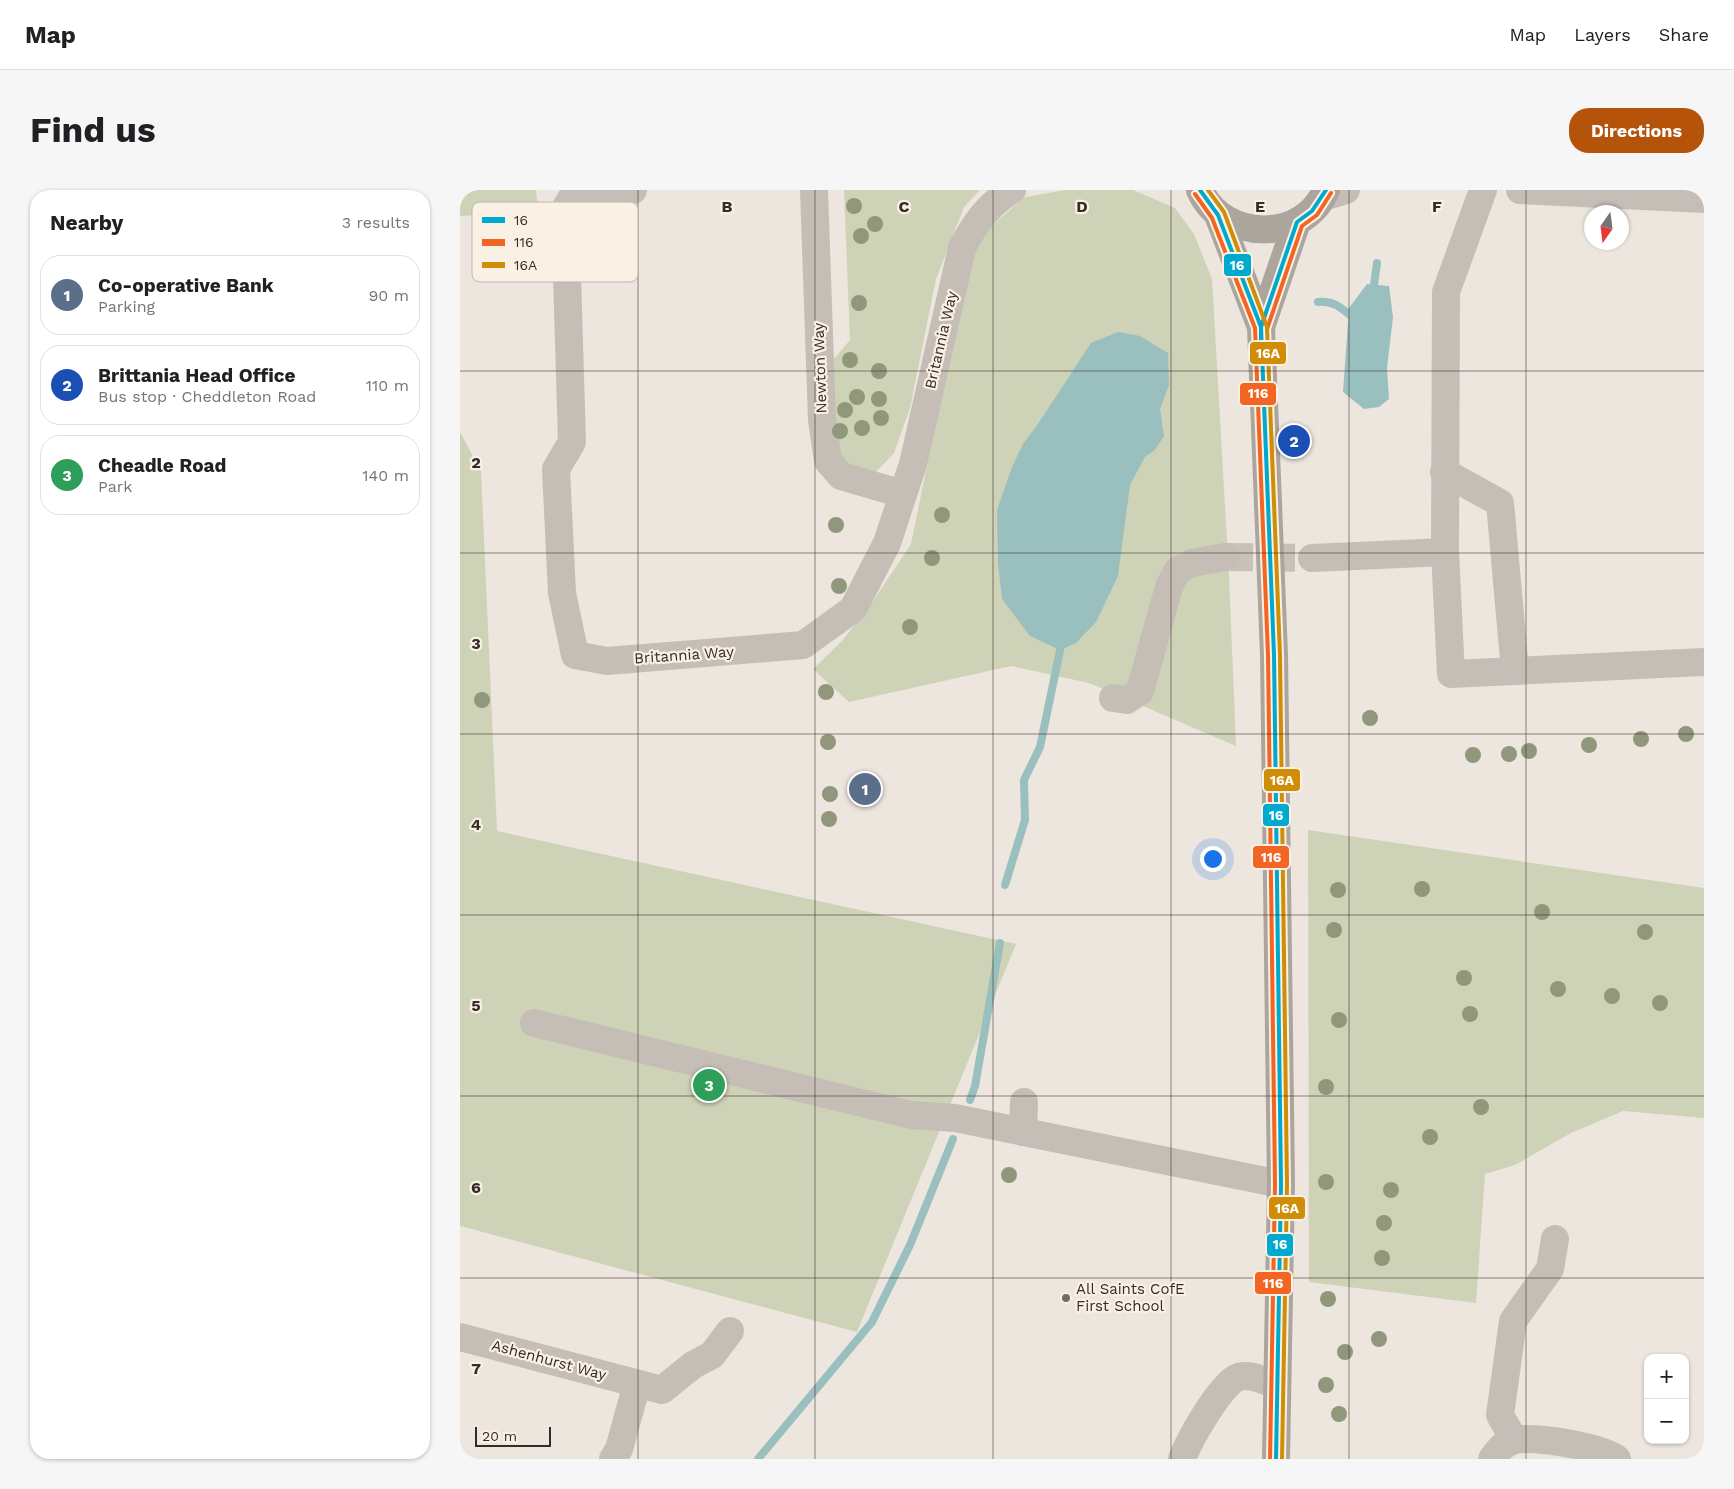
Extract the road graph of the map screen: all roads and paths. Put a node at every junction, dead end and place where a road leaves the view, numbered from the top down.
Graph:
1 (633, 190) edge
2 (814, 190) edge
3 (1012, 190) edge
4 (1200, 190) edge
5 (1483, 190) edge
6 (1520, 190) edge
7 (1332, 192) edge
8 (1704, 198) edge
9 (569, 202) edge
10 (1218, 215) junction
11 (1297, 222) junction
12 (567, 282) edge
13 (1261, 327) junction
14 (1444, 472) junction
15 (904, 494) junction
16 (1445, 552) junction
17 (1225, 556) tunnel mouth
18 (1312, 558) tunnel mouth
19 (1704, 662) edge
20 (1514, 671) junction
21 (1113, 698) dead end
22 (534, 1023) dead end
23 (1024, 1102) dead end
24 (1023, 1132) junction
25 (1281, 1184) junction
26 (1555, 1239) dead end
27 (730, 1331) dead end
28 (460, 1337) edge
29 (1277, 1385) junction
30 (650, 1387) junction
31 (1514, 1440) junction
32 (613, 1459) edge
33 (1182, 1459) edge
34 (1276, 1459) edge
35 (1492, 1459) edge
36 (1617, 1459) edge

1 - 9 street, Britannia Way
2 - 15 street, Newton Way
3 - 15 street, Britannia Way
4 - 10 highway
5 - 14 street
6 - 8 street
7 - 11 highway
10 - 11 highway
10 - 13 highway
11 - 13 highway
12 - 15 street, Britannia Way
13 - 25 highway
14 - 16 street
14 - 20 street
16 - 18 street
16 - 20 street
17 - 21 street
19 - 20 street
22 - 24 street
23 - 24 street
24 - 25 street
25 - 29 highway
26 - 31 street
27 - 30 street
28 - 30 street, Ashenhurst Way
29 - 33 street
29 - 34 highway
30 - 32 street
31 - 35 street
31 - 36 street

